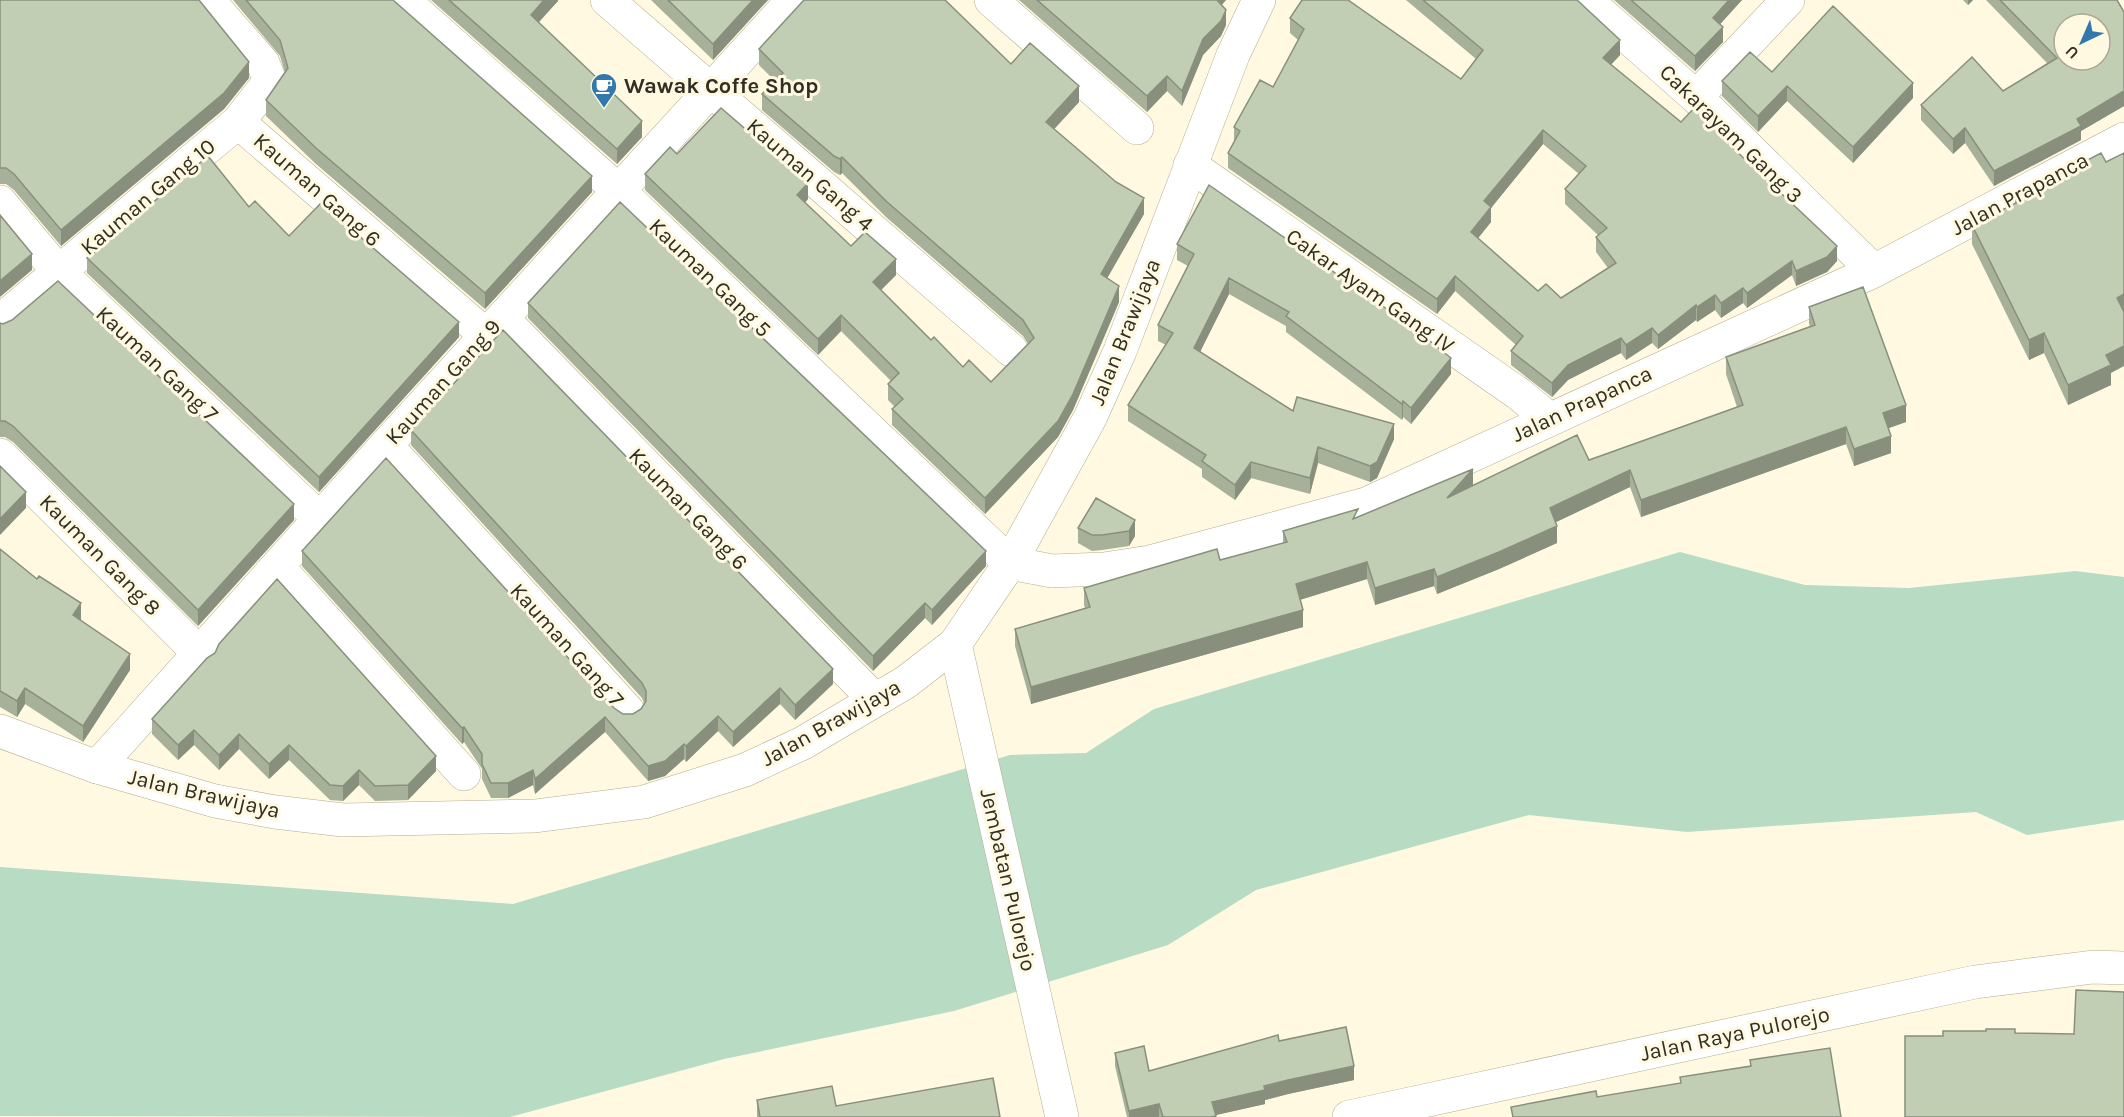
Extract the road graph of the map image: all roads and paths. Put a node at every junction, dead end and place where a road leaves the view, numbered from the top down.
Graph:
1 (208, 0) edge
2 (403, 0) edge
3 (607, 0) edge
4 (793, 0) edge
5 (990, 0) edge
6 (1259, 0) edge
7 (1586, 0) edge
8 (1788, 0) edge
9 (712, 90) junction
10 (1696, 97) junction
11 (238, 122) junction
12 (1137, 128) dead end
13 (2124, 139) edge
14 (1190, 165) junction
15 (619, 191) junction
16 (0, 202) edge
17 (58, 271) junction
18 (1874, 271) junction
19 (0, 321) edge
20 (494, 327) junction
21 (1011, 350) dead end
22 (1549, 419) junction
23 (386, 445) junction
24 (0, 455) edge
25 (321, 520) junction
26 (1010, 563) junction
27 (278, 567) junction
28 (955, 644) junction
29 (201, 655) junction
30 (875, 700) junction
31 (627, 711) edge
32 (0, 731) edge
33 (97, 767) junction
34 (464, 774) dead end
35 (2124, 968) edge
36 (1062, 1116) edge
37 (1349, 1117) edge

1 - 11 street, Kauman Gang 6
2 - 15 street, Kauman Gang 5
3 - 9 street, Kauman Gang 4
4 - 9 street, Kauman Gang 9
5 - 12 street
6 - 14 street, Jalan Brawijaya
7 - 10 street, Cakarayam Gang 3
8 - 10 street
9 - 15 street, Kauman Gang 9
9 - 21 street, Kauman Gang 4
10 - 18 street, Cakarayam Gang 3
11 - 17 street, Kauman Gang 10
11 - 20 street, Kauman Gang 6
13 - 18 street, Jalan Prapanca
14 - 22 street, Cakar Ayam Gang IV
14 - 26 street, Jalan Brawijaya
15 - 20 street, Kauman Gang 9
15 - 26 street, Kauman Gang 5
16 - 17 street, Kauman Gang 7
17 - 19 street
17 - 25 street, Kauman Gang 7
18 - 22 street, Jalan Prapanca
20 - 23 street, Kauman Gang 9
20 - 30 street, Kauman Gang 6
22 - 26 street, Jalan Prapanca
23 - 25 street, Kauman Gang 9
23 - 31 street, Kauman Gang 7
24 - 29 street, Kauman Gang 8
25 - 27 street, Kauman Gang 9
26 - 28 street, Jalan Brawijaya
27 - 29 street, Kauman Gang 9
27 - 34 street
28 - 30 street, Jalan Brawijaya
28 - 36 street, Jembatan Pulorejo
29 - 33 street, Kauman Gang 9
30 - 33 street, Jalan Brawijaya
32 - 33 street, Jalan Brawijaya
35 - 37 street, Jalan Raya Pulorejo

